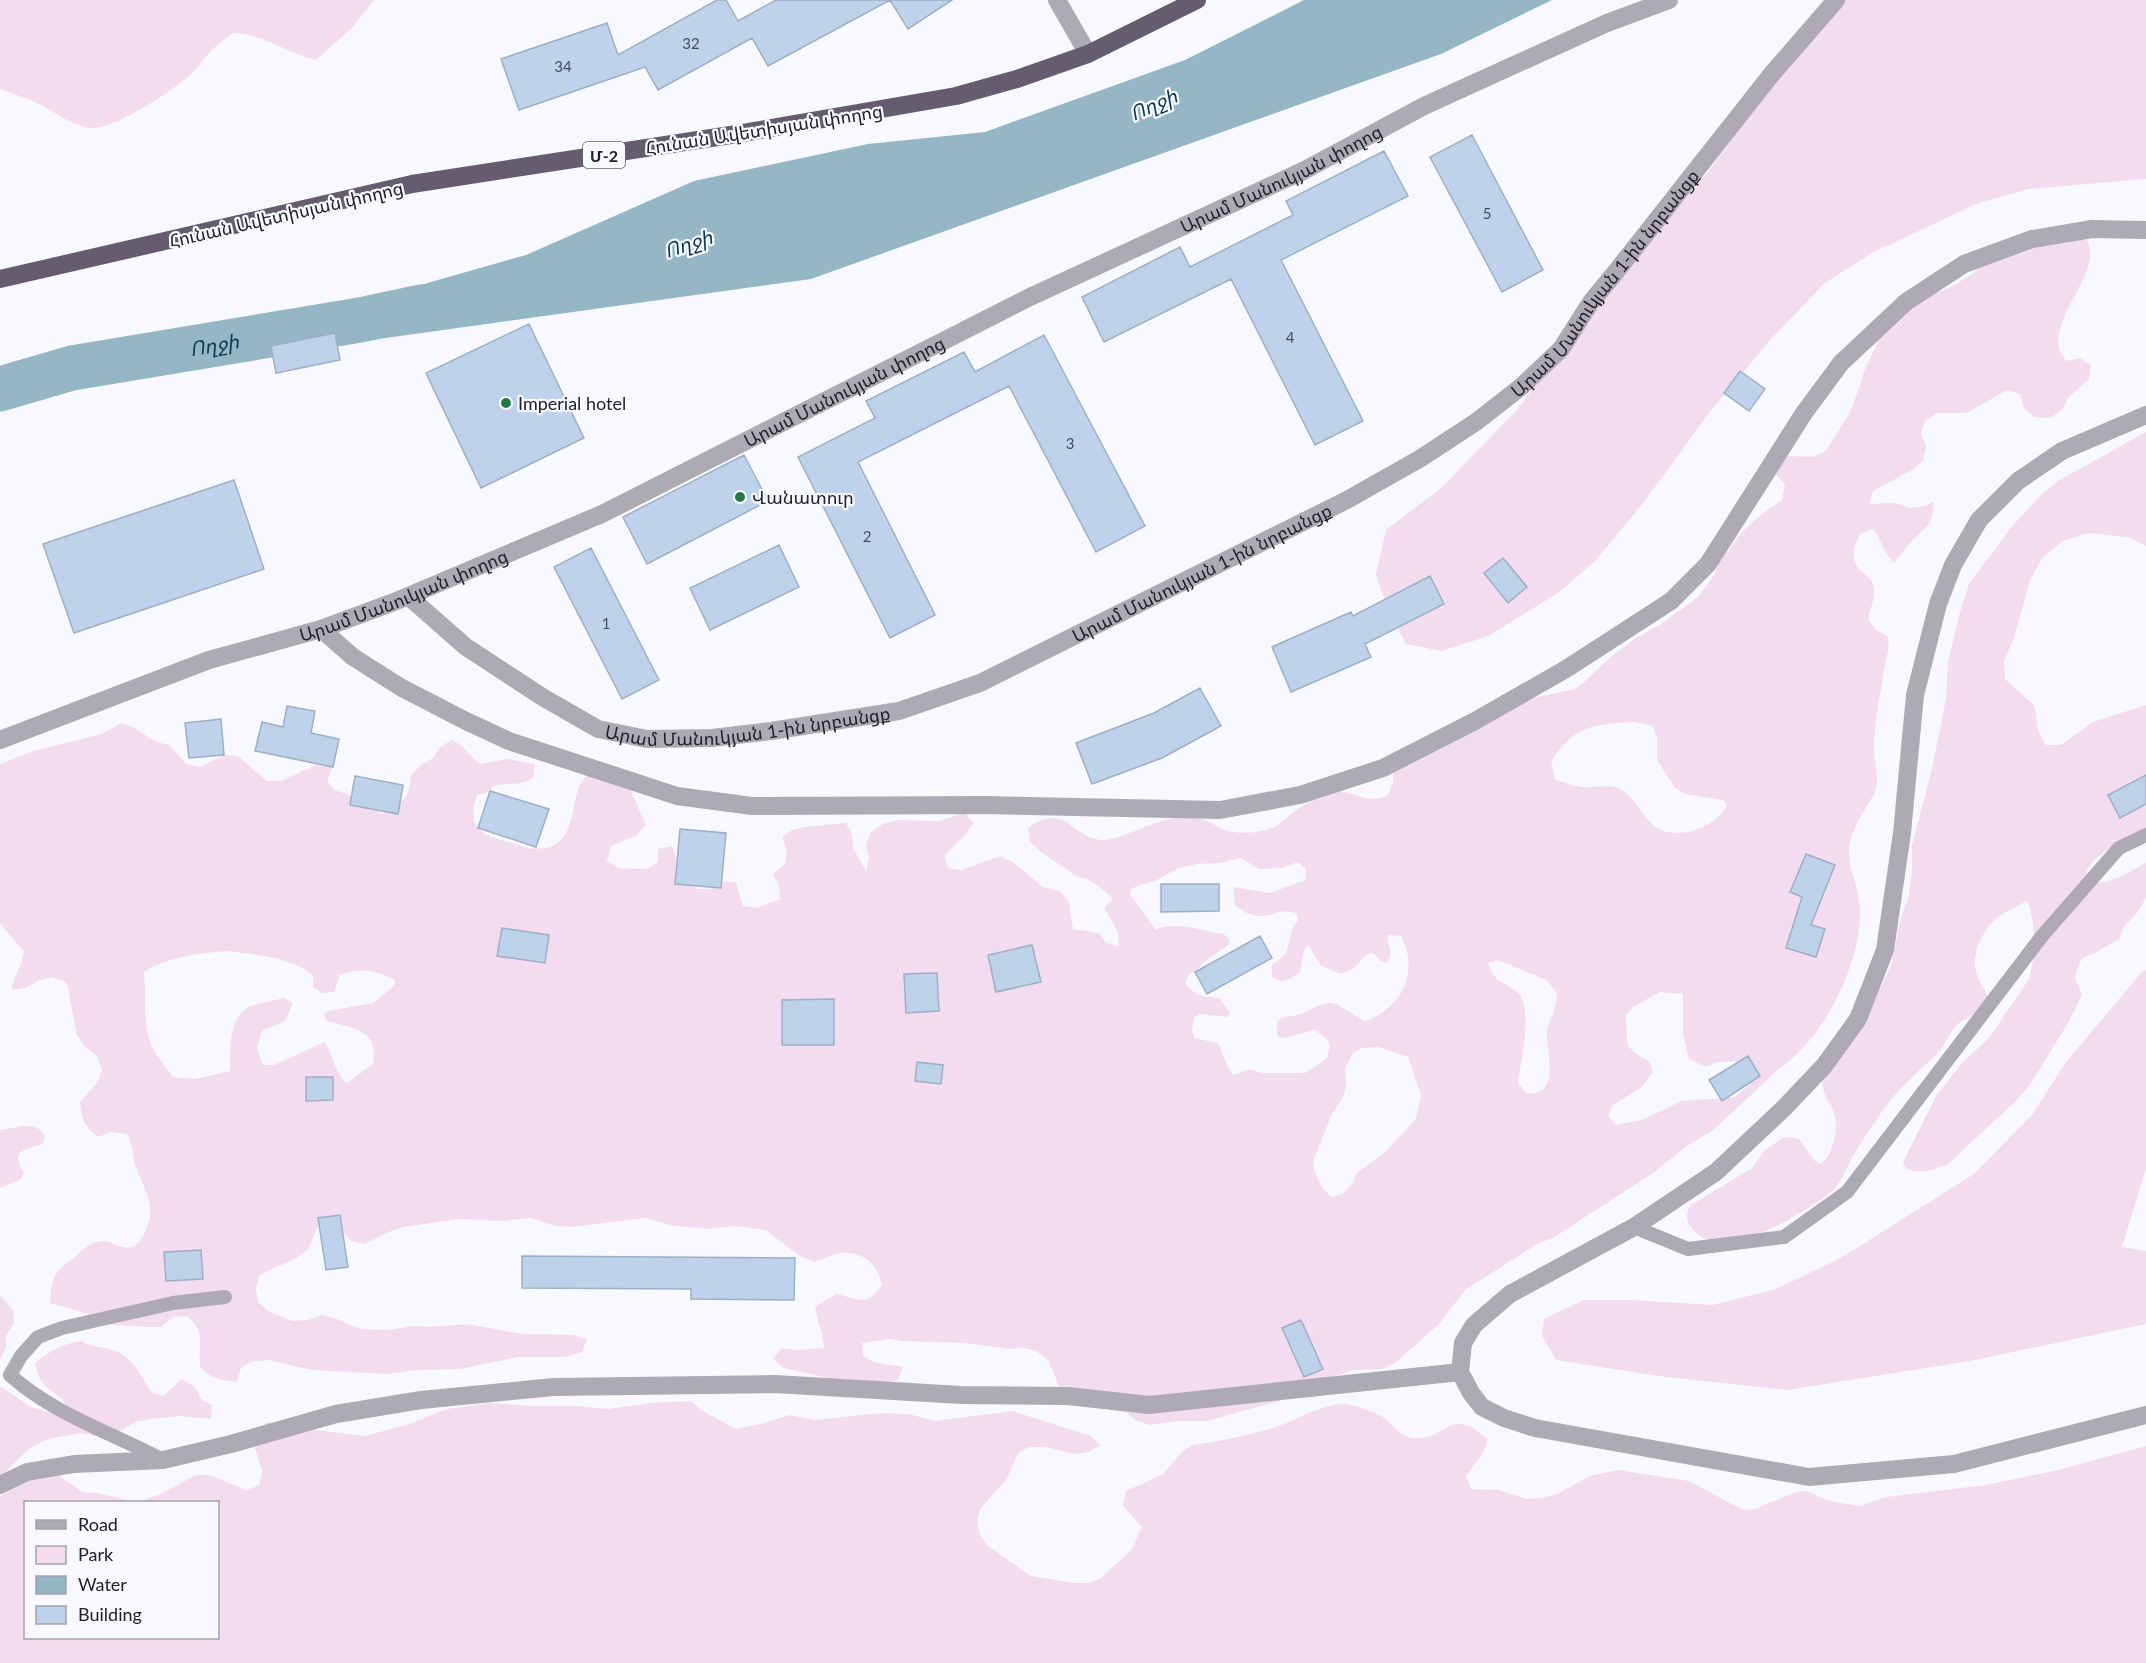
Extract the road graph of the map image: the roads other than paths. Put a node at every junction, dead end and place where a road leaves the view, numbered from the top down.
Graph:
1 (1056, 0) edge
2 (1197, 0) edge
3 (1670, 0) edge
4 (1836, 0) edge
5 (1088, 54) junction
6 (2146, 230) edge
7 (0, 279) edge
8 (2146, 415) edge
9 (408, 596) junction
10 (321, 629) junction
11 (0, 740) edge
12 (2146, 835) edge
13 (1634, 1227) junction
14 (225, 1297) dead end
15 (1461, 1372) junction
16 (5, 1376) edge
17 (2146, 1415) edge
18 (164, 1460) junction
19 (0, 1485) edge

1 - 5 street
2 - 5 highway, Հունան Ավետիսյան փողոց / Մ-2
3 - 9 street, Արամ Մանուկյան փողոց
4 - 9 street, Արամ Մանուկյան 1-ին նրբանցք
5 - 7 highway, Հունան Ավետիսյան փողոց / Մ-2
6 - 10 street
8 - 13 street
9 - 10 street, Արամ Մանուկյան փողոց
10 - 11 street, Արամ Մանուկյան փողոց
12 - 13 lane
13 - 15 street
14 - 16 lane
15 - 17 street
15 - 18 street
16 - 18 lane
18 - 19 street

